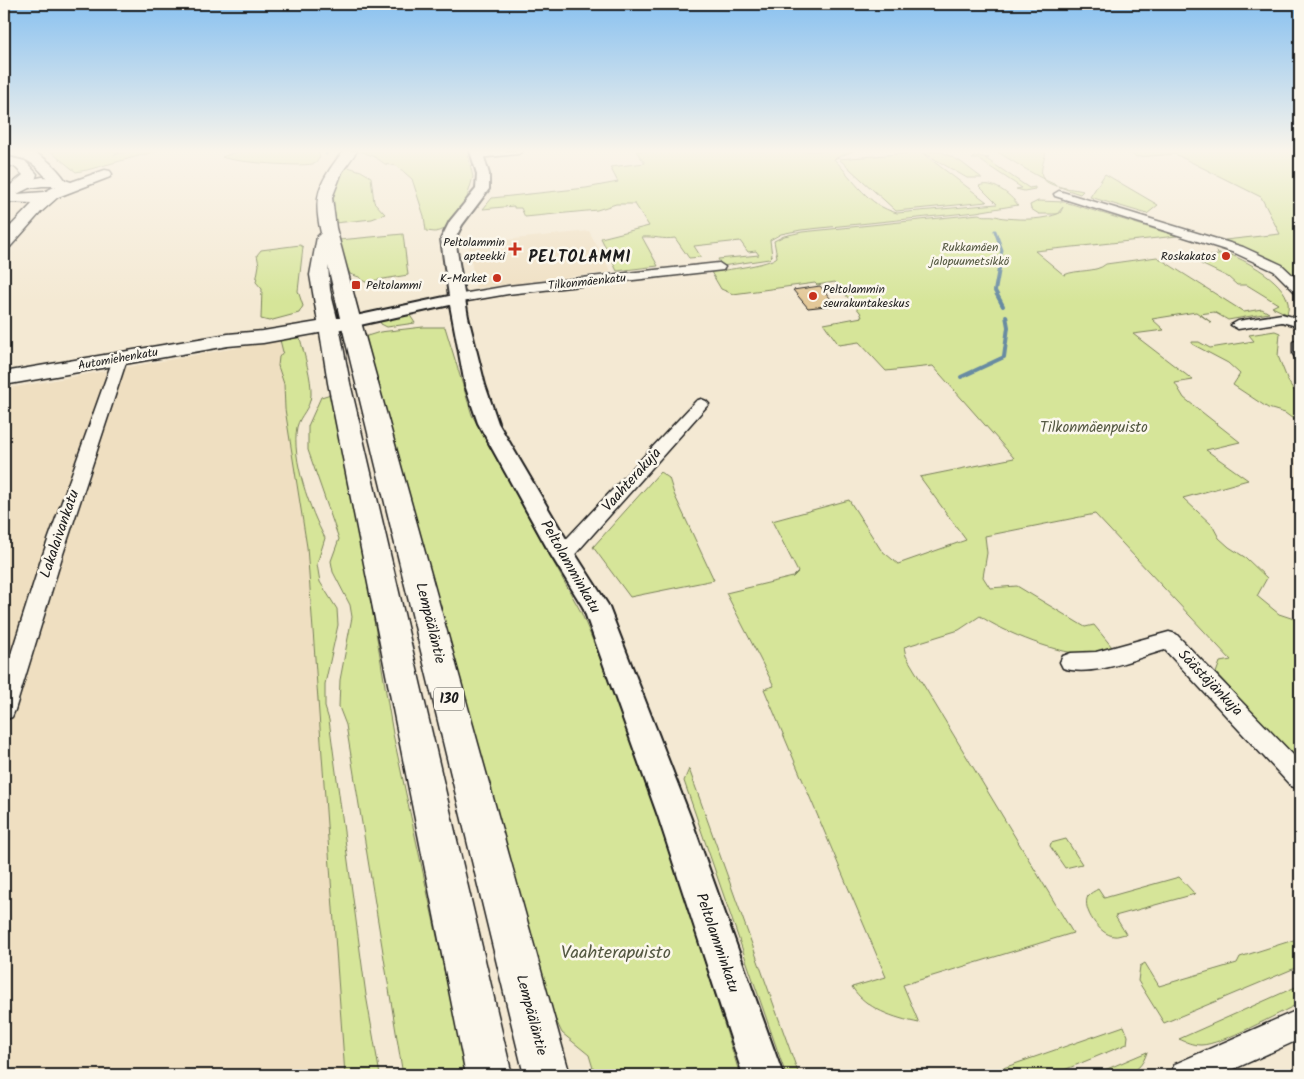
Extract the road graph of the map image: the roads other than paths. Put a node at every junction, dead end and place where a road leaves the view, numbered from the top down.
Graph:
1 (11, 201) edge
2 (45, 201) edge
3 (324, 201) edge
4 (472, 201) edge
5 (1083, 201) edge
6 (18, 228) junction
7 (4, 243) edge
8 (719, 267) dead end
9 (1300, 289) edge
10 (455, 299) junction
11 (339, 320) junction
12 (1300, 324) edge
13 (1238, 325) dead end
14 (1300, 342) edge
15 (1300, 354) edge
16 (120, 359) junction
17 (4, 379) edge
18 (701, 404) dead end
19 (563, 555) junction
20 (1071, 662) dead end
21 (4, 710) edge
22 (1300, 778) edge
23 (1300, 1024) edge
24 (489, 1075) edge
25 (547, 1075) edge
26 (763, 1075) edge
27 (1186, 1075) edge

1 - 6 main road
2 - 6 main road
3 - 11 main road, Lempääläntie / 130
4 - 10 street, Peltolamminkatu
5 - 9 street
6 - 7 main road
8 - 10 street, Tilkonmäenkatu
10 - 11 street, Tilkonmäenkatu
10 - 19 street, Peltolamminkatu
11 - 16 main road, Automiehenkatu
11 - 24 main road, Lempääläntie / 130
11 - 25 main road, Lempääläntie / 130
12 - 13 street
14 - 15 street
16 - 17 main road, Automiehenkatu
16 - 21 street, Lakalaivankatu
18 - 19 street, Vaahterakuja
19 - 26 street, Peltolamminkatu
20 - 22 street, Säästäjänkuja
23 - 27 street

